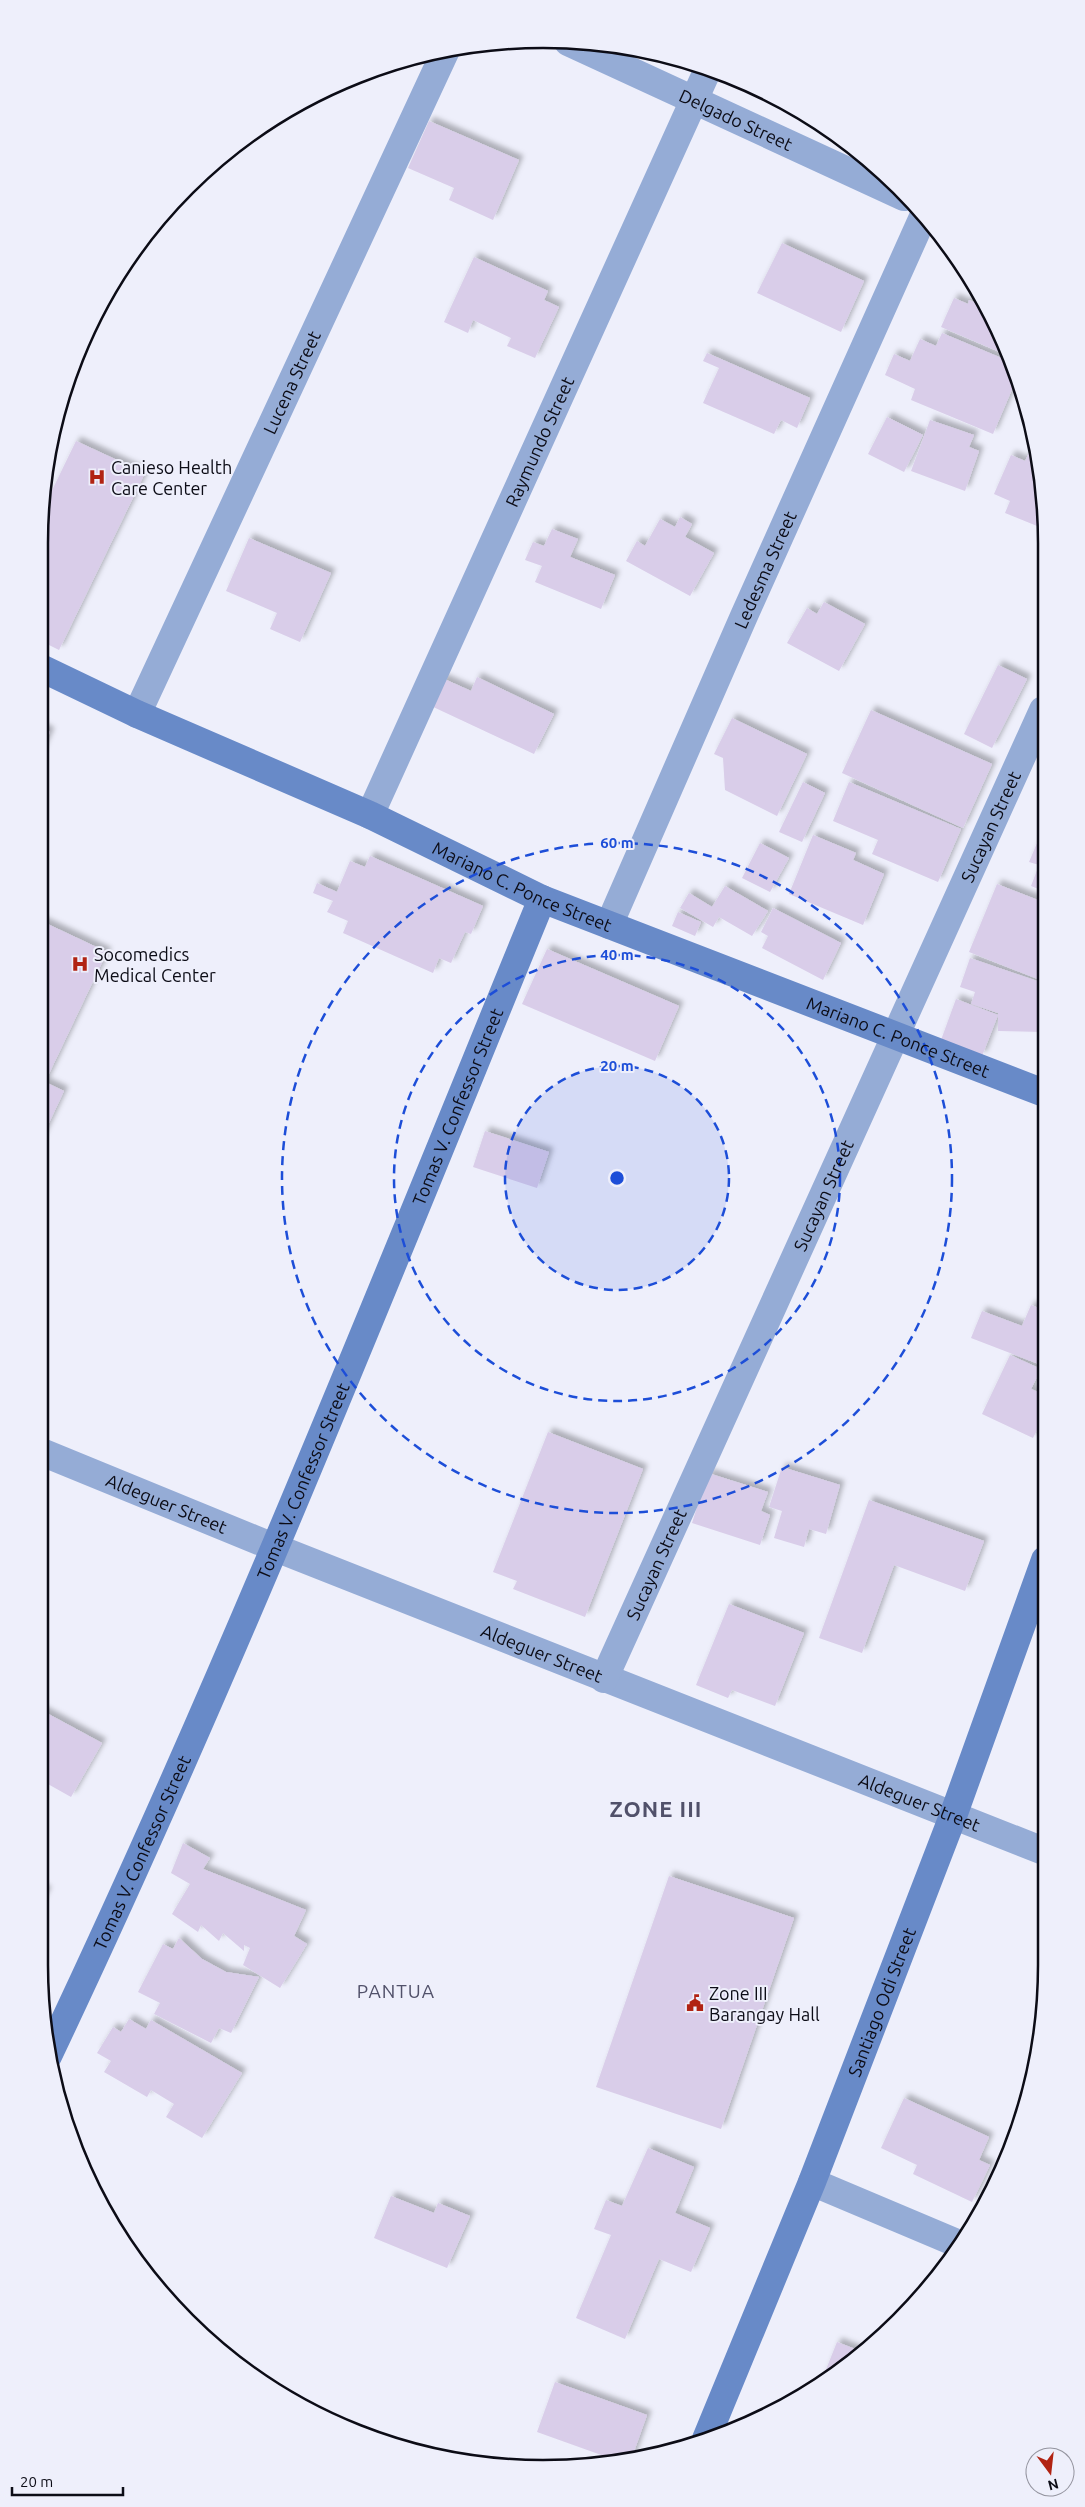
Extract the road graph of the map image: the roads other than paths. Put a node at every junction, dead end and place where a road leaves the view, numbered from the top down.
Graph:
1 (585, 50) edge
2 (442, 58) edge
3 (706, 75) edge
4 (695, 100) junction
5 (893, 192) edge
6 (920, 223) edge
7 (48, 671) edge
8 (137, 714) junction
9 (1038, 721) edge
10 (370, 815) junction
11 (542, 899) junction
12 (610, 926) junction
13 (894, 1036) junction
14 (1038, 1092) edge
15 (48, 1455) edge
16 (276, 1548) junction
17 (1038, 1579) edge
18 (604, 1679) junction
19 (953, 1816) junction
20 (1038, 1849) edge
21 (54, 2043) edge
22 (812, 2182) junction
23 (953, 2241) edge
24 (710, 2430) edge

1 - 4 street, Delgado Street
2 - 8 street, Lucena Street
3 - 4 street, Raymundo Street
4 - 5 street, Delgado Street
4 - 10 street, Raymundo Street
6 - 12 street, Ledesma Street
7 - 8 street, Mariano C. Ponce Street
8 - 10 street, Mariano C. Ponce Street
9 - 13 street, Sucayan Street
10 - 11 street, Mariano C. Ponce Street
11 - 12 street, Mariano C. Ponce Street
11 - 16 street, Tomas V. Confessor Street
12 - 13 street, Mariano C. Ponce Street
13 - 14 street, Mariano C. Ponce Street
13 - 18 street, Sucayan Street
15 - 16 street, Aldeguer Street
16 - 18 street, Aldeguer Street
16 - 21 street, Tomas V. Confessor Street
17 - 19 street, Santiago Odi Street
18 - 19 street, Aldeguer Street
19 - 20 street, Aldeguer Street
19 - 22 street, Santiago Odi Street
22 - 23 street
22 - 24 street, Santiago Odi Street

